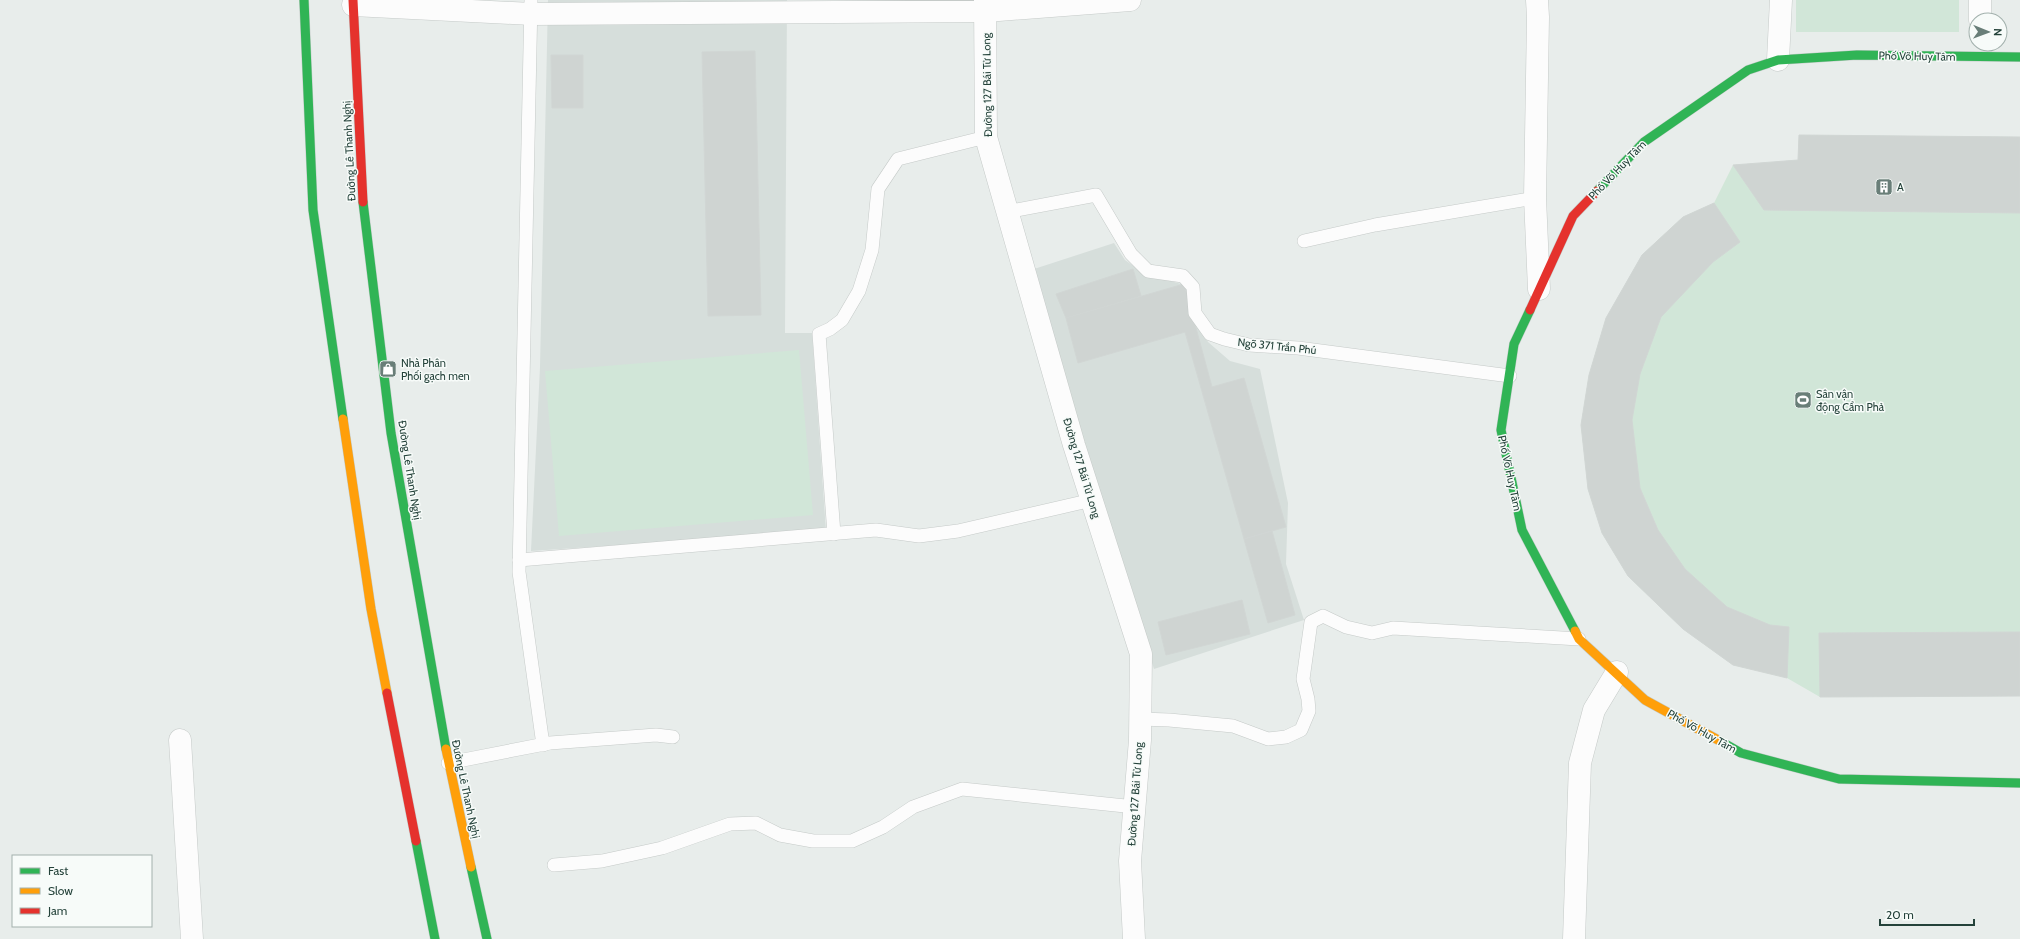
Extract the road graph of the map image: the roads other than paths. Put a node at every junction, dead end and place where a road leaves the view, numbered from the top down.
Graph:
1 (304, 0) edge
2 (1130, 0) edge
3 (1537, 0) edge
4 (1781, 0) edge
5 (1980, 0) edge
6 (353, 2) edge
7 (985, 6) edge
8 (531, 7) edge
9 (1980, 12) edge
10 (1968, 50) edge
11 (1991, 52) edge
12 (2020, 57) edge
13 (1778, 60) junction
14 (986, 137) junction
15 (1535, 198) junction
16 (1006, 212) junction
17 (1304, 241) dead end
18 (1539, 289) junction
19 (1510, 376) junction
20 (1092, 500) junction
21 (834, 534) junction
22 (519, 560) junction
23 (1579, 639) junction
24 (1617, 672) junction
25 (1140, 719) junction
26 (673, 736) dead end
27 (180, 740) dead end
28 (543, 744) junction
29 (448, 764) junction
30 (2020, 782) edge
31 (1135, 807) junction
32 (554, 865) dead end
33 (192, 939) edge
34 (435, 939) edge
35 (486, 939) edge
36 (1134, 939) edge
37 (1574, 939) edge

1 - 34 main road
2 - 7 street
3 - 15 street
4 - 13 street
5 - 9 street
6 - 8 street
6 - 29 main road, Đường Lê Thanh Nghị
7 - 8 street
7 - 14 street, Đường 127 Bái Tử Long
8 - 22 lane
10 - 13 main road, Phố Võ Huy Tâm
11 - 12 main road, Phố Võ Huy Tâm
13 - 18 main road, Phố Võ Huy Tâm
14 - 16 street, Đường 127 Bái Tử Long
14 - 21 lane
15 - 17 lane
15 - 18 street
16 - 19 lane, Ngõ 371 Trần Phú
16 - 20 street, Đường 127 Bái Tử Long
18 - 19 main road, Phố Võ Huy Tâm
19 - 23 main road, Phố Võ Huy Tâm
20 - 21 lane
20 - 25 street, Đường 127 Bái Tử Long
21 - 22 lane
22 - 28 lane
23 - 24 main road, Phố Võ Huy Tâm
23 - 25 lane
24 - 30 main road, Phố Võ Huy Tâm
24 - 37 street
25 - 31 street, Đường 127 Bái Tử Long
26 - 28 lane
27 - 33 street
28 - 29 lane
29 - 35 main road, Đường Lê Thanh Nghị
31 - 32 lane
31 - 36 street, Đường 127 Bái Tử Long

